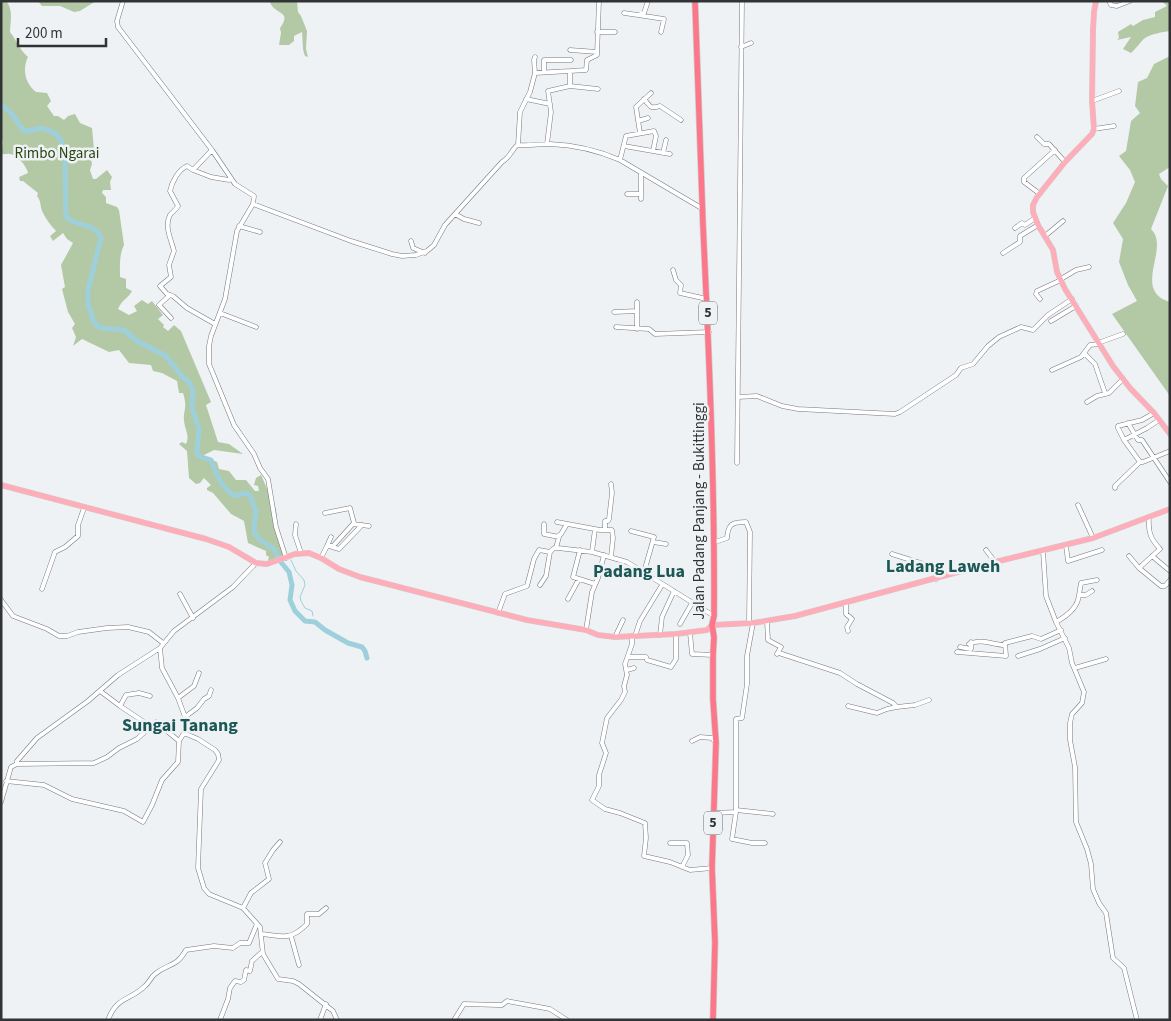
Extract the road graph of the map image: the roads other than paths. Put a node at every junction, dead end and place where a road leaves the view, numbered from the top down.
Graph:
1 (123, 1) edge
2 (599, 1) edge
3 (648, 1) edge
4 (695, 1) edge
5 (742, 1) edge
6 (1096, 1) edge
7 (1109, 1) edge
8 (1130, 1) edge
9 (624, 13) dead end
10 (638, 15) junction
11 (597, 32) junction
12 (615, 32) dead end
13 (661, 32) dead end
14 (751, 43) dead end
15 (741, 47) junction
16 (570, 50) dead end
17 (597, 52) junction
18 (535, 57) dead end
19 (561, 60) junction
20 (571, 60) dead end
21 (562, 71) junction
22 (570, 71) junction
23 (544, 72) junction
24 (535, 73) junction
25 (570, 86) junction
26 (598, 89) dead end
27 (1119, 91) dead end
28 (651, 93) dead end
29 (526, 99) junction
30 (644, 99) junction
31 (1092, 101) junction
32 (550, 104) junction
33 (648, 118) dead end
34 (681, 120) dead end
35 (638, 121) junction
36 (1114, 126) dead end
37 (1094, 129) junction
38 (640, 133) junction
39 (1036, 137) dead end
40 (666, 140) dead end
41 (518, 144) junction
42 (547, 144) junction
43 (624, 146) junction
44 (212, 150) junction
45 (1055, 150) junction
46 (653, 151) junction
47 (663, 153) junction
48 (670, 154) dead end
49 (620, 160) junction
50 (1064, 162) junction
51 (193, 170) junction
52 (641, 173) junction
53 (231, 178) junction
54 (627, 194) dead end
55 (641, 194) junction
56 (1039, 196) junction
57 (641, 199) dead end
58 (253, 204) junction
59 (702, 209) junction
60 (455, 214) junction
61 (1035, 218) junction
62 (1063, 221) dead end
63 (479, 223) dead end
64 (1038, 225) junction
65 (239, 226) junction
66 (1016, 228) dead end
67 (260, 232) dead end
68 (1046, 236) junction
69 (412, 241) dead end
70 (425, 252) junction
71 (1003, 253) dead end
72 (1089, 267) dead end
73 (673, 270) dead end
74 (1061, 279) junction
75 (170, 295) junction
76 (708, 299) junction
77 (1040, 299) dead end
78 (1072, 299) junction
79 (638, 302) dead end
80 (1076, 306) junction
81 (638, 311) junction
82 (614, 312) dead end
83 (220, 313) junction
84 (172, 318) dead end
85 (1051, 321) dead end
86 (215, 324) junction
87 (256, 327) dead end
88 (616, 327) dead end
89 (637, 329) junction
90 (709, 332) junction
91 (1123, 334) dead end
92 (1099, 343) junction
93 (1085, 354) junction
94 (1052, 370) dead end
95 (1123, 379) junction
96 (1105, 393) junction
97 (738, 397) junction
98 (1087, 402) dead end
99 (1154, 413) junction
100 (1142, 420) junction
101 (1159, 420) junction
102 (1128, 423) junction
103 (1147, 428) junction
104 (1135, 434) junction
105 (1170, 434) edge
106 (1124, 440) junction
107 (1170, 451) edge
108 (1152, 457) junction
109 (1140, 462) junction
110 (737, 463) dead end
111 (1170, 482) edge
112 (611, 484) dead end
113 (1, 486) edge
114 (1115, 488) dead end
115 (1078, 504) dead end
116 (84, 508) junction
117 (1170, 509) edge
118 (325, 513) dead end
119 (1149, 517) junction
120 (557, 522) dead end
121 (296, 524) dead end
122 (354, 524) junction
123 (544, 524) dead end
124 (567, 524) junction
125 (362, 525) junction
126 (606, 525) junction
127 (369, 526) dead end
128 (595, 529) junction
129 (631, 531) dead end
130 (558, 536) junction
131 (331, 537) dead end
132 (1093, 538) junction
133 (653, 542) junction
134 (714, 542) junction
135 (666, 544) dead end
136 (330, 546) junction
137 (1066, 546) junction
138 (556, 548) junction
139 (580, 550) junction
140 (986, 550) dead end
141 (1102, 550) dead end
142 (1043, 551) junction
143 (550, 552) junction
144 (592, 552) junction
145 (301, 553) junction
146 (892, 554) dead end
147 (604, 555) junction
148 (1129, 556) dead end
149 (1152, 556) junction
150 (611, 557) junction
151 (321, 558) junction
152 (286, 559) junction
153 (995, 562) junction
154 (256, 563) junction
155 (1139, 568) junction
156 (1170, 570) edge
157 (644, 572) junction
158 (936, 578) junction
159 (579, 579) junction
160 (1097, 580) dead end
161 (1170, 580) edge
162 (595, 584) junction
163 (540, 585) dead end
164 (662, 585) junction
165 (42, 589) dead end
166 (674, 591) junction
167 (1092, 591) dead end
168 (180, 594) dead end
169 (1079, 595) junction
170 (568, 599) dead end
171 (1, 600) edge
172 (692, 603) junction
173 (846, 603) junction
174 (498, 613) junction
175 (714, 616) junction
176 (193, 618) junction
177 (623, 620) dead end
178 (768, 621) junction
179 (1056, 622) junction
180 (751, 623) junction
181 (680, 624) dead end
182 (712, 626) junction
183 (586, 630) junction
184 (1061, 630) junction
185 (848, 631) dead end
186 (690, 633) junction
187 (676, 634) junction
188 (660, 635) junction
189 (634, 636) junction
190 (615, 637) junction
191 (1065, 638) junction
192 (163, 643) junction
193 (1001, 645) junction
194 (960, 647) dead end
195 (160, 648) junction
196 (957, 652) dead end
197 (713, 655) junction
198 (628, 656) junction
199 (1018, 656) dead end
200 (1106, 659) dead end
201 (634, 668) dead end
202 (1075, 668) junction
203 (627, 670) junction
204 (199, 673) dead end
205 (211, 690) dead end
206 (100, 691) junction
207 (150, 696) dead end
208 (178, 698) junction
209 (929, 700) dead end
210 (120, 706) junction
211 (848, 706) dead end
212 (898, 707) junction
213 (185, 717) junction
214 (150, 726) junction
215 (184, 733) junction
216 (179, 741) junction
217 (692, 741) dead end
218 (716, 743) junction
219 (17, 764) junction
220 (6, 780) junction
221 (1, 802) edge
222 (736, 811) junction
223 (714, 813) junction
224 (773, 814) dead end
225 (280, 842) dead end
226 (670, 843) dead end
227 (765, 843) dead end
228 (682, 867) junction
229 (712, 868) junction
230 (243, 908) junction
231 (326, 908) dead end
232 (257, 924) junction
233 (262, 934) junction
234 (291, 936) junction
235 (262, 952) junction
236 (299, 965) dead end
237 (326, 1004) junction
238 (108, 1020) edge
239 (220, 1020) edge
240 (320, 1020) edge
241 (337, 1020) edge
242 (454, 1020) edge
243 (567, 1020) edge
244 (713, 1020) edge
245 (1137, 1020) edge

1 - 44 street
2 - 11 street
3 - 10 street
4 - 59 highway, Jalan Padang Panjang - Bukittinggi / 5
5 - 15 street
6 - 31 main road
7 - 8 street
9 - 10 street
10 - 13 street
11 - 12 street
11 - 17 street
14 - 15 street
15 - 97 street
16 - 17 street
17 - 22 street
18 - 24 street
19 - 20 street
19 - 21 street
19 - 23 street
21 - 22 street
21 - 23 street
22 - 25 street
23 - 24 street
24 - 29 street
25 - 26 street
25 - 32 street
27 - 31 street
28 - 30 street
29 - 32 street
29 - 41 street
30 - 34 street
30 - 35 street
31 - 37 main road
32 - 42 street
33 - 35 street
35 - 38 street
36 - 37 street
37 - 50 main road
38 - 43 street
38 - 46 street
39 - 45 street
40 - 47 street
41 - 42 street
41 - 60 street
42 - 49 street
43 - 46 street
43 - 49 street
44 - 51 street
44 - 53 street
45 - 50 street
45 - 56 street
46 - 47 street
47 - 48 street
49 - 52 street
50 - 56 main road
51 - 53 street
51 - 75 street
52 - 55 street
52 - 59 street
53 - 58 street
54 - 55 street
55 - 57 street
56 - 61 main road
58 - 65 street
58 - 70 street
59 - 76 highway, Jalan Padang Panjang - Bukittinggi / 5
60 - 63 street
60 - 70 street
61 - 64 main road
61 - 66 street
62 - 68 street
64 - 68 main road
64 - 71 street
65 - 67 street
65 - 83 street
68 - 74 main road
69 - 70 street
72 - 74 street
73 - 76 street
74 - 77 street
74 - 78 main road
75 - 84 street
75 - 86 street
76 - 90 highway, Jalan Padang Panjang - Bukittinggi / 5
78 - 80 main road
78 - 97 street
79 - 81 street
80 - 85 street
80 - 92 main road
81 - 82 street
81 - 89 street
83 - 86 street
83 - 87 street
86 - 152 street
88 - 89 street
89 - 90 street
90 - 134 highway, Jalan Padang Panjang - Bukittinggi / 5
91 - 92 street
92 - 93 street
92 - 95 main road
93 - 94 street
93 - 96 street
95 - 96 street
95 - 99 main road
96 - 98 street
97 - 110 street
99 - 100 street
99 - 101 main road
100 - 102 street
100 - 103 street
101 - 103 street
101 - 105 main road
102 - 104 street
102 - 106 street
103 - 104 street
104 - 106 street
104 - 108 street
106 - 109 street
107 - 108 street
108 - 109 street
108 - 111 street
109 - 114 street
112 - 126 street
113 - 116 main road
115 - 132 street
116 - 154 main road
116 - 165 street
117 - 119 main road
118 - 122 street
119 - 132 main road
119 - 149 street
120 - 124 street
121 - 145 street
122 - 125 street
122 - 136 street
123 - 130 street
124 - 128 street
124 - 130 street
125 - 127 street
125 - 136 street
126 - 128 street
126 - 150 street
128 - 144 street
129 - 133 street
130 - 138 street
131 - 136 street
132 - 137 main road
133 - 135 street
133 - 157 street
134 - 175 highway, Jalan Padang Panjang - Bukittinggi / 5
134 - 180 street
136 - 151 street
137 - 141 street
137 - 142 main road
138 - 139 street
138 - 143 street
139 - 144 street
139 - 159 street
140 - 153 street
142 - 153 main road
142 - 179 street
143 - 163 street
143 - 174 street
144 - 147 street
145 - 151 main road
145 - 152 main road
146 - 158 street
147 - 150 street
147 - 162 street
148 - 155 street
149 - 155 street
149 - 156 street
150 - 157 street
151 - 174 main road
152 - 154 main road
153 - 158 main road
154 - 176 street
155 - 161 street
157 - 164 street
158 - 173 main road
159 - 162 street
159 - 170 street
160 - 169 street
162 - 183 street
164 - 166 street
164 - 189 street
166 - 172 street
166 - 188 street
167 - 169 street
168 - 176 street
169 - 179 street
171 - 192 street
172 - 175 street
172 - 181 street
173 - 178 main road
173 - 185 street
174 - 183 main road
175 - 182 highway, Jalan Padang Panjang - Bukittinggi / 5
176 - 192 street
177 - 190 street
178 - 180 main road
178 - 212 street
179 - 184 street
180 - 182 main road
180 - 222 street
182 - 186 main road
182 - 197 highway, Jalan Padang Panjang - Bukittinggi / 5
183 - 190 main road
184 - 191 street
184 - 193 street
186 - 187 main road
186 - 197 street
187 - 188 main road
187 - 198 street
188 - 189 main road
189 - 190 main road
189 - 198 street
191 - 199 street
191 - 202 street
192 - 195 street
193 - 194 street
193 - 196 street
195 - 206 street
195 - 208 street
197 - 218 highway, Jalan Padang Panjang - Bukittinggi / 5
198 - 203 street
200 - 202 street
201 - 203 street
202 - 245 street
203 - 228 street
204 - 208 street
205 - 213 street
206 - 210 street
206 - 219 street
207 - 210 street
208 - 213 street
209 - 212 street
210 - 214 street
211 - 212 street
213 - 215 street
214 - 216 street
214 - 219 street
215 - 216 street
215 - 230 street
216 - 220 street
217 - 218 street
218 - 223 highway, Jalan Padang Panjang - Bukittinggi / 5
219 - 220 street
220 - 221 street
222 - 223 street
222 - 224 street
222 - 227 street
223 - 229 highway, Jalan Padang Panjang - Bukittinggi / 5
225 - 230 street
226 - 228 street
228 - 229 street
229 - 244 highway, Jalan Padang Panjang - Bukittinggi / 5
230 - 232 street
231 - 234 street
232 - 233 street
232 - 238 street
233 - 234 street
233 - 235 street
234 - 236 street
235 - 237 street
235 - 239 street
237 - 240 street
237 - 241 street
242 - 243 street

